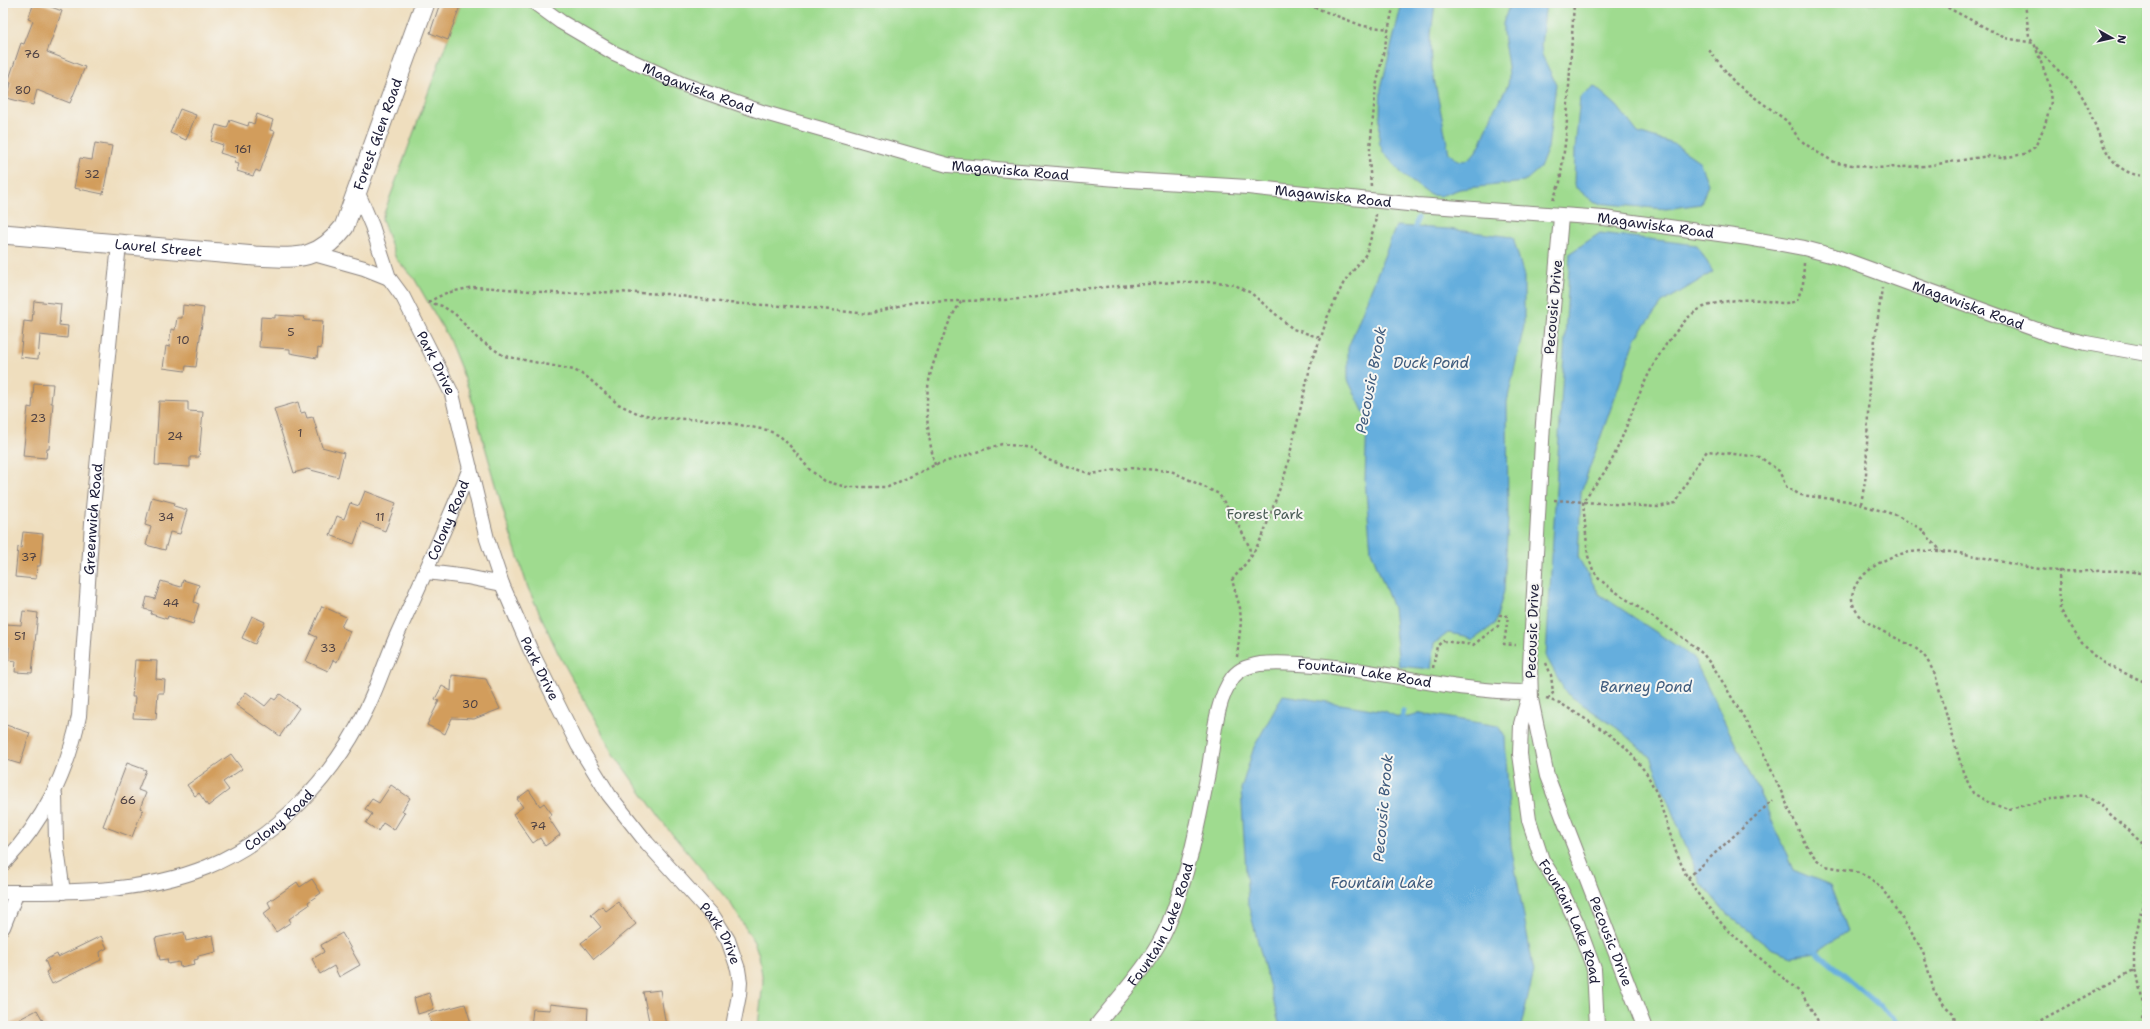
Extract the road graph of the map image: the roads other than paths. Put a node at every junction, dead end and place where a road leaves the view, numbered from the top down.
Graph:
1 (425, 3) edge
2 (534, 3) edge
3 (358, 193) junction
4 (1561, 216) junction
5 (3, 234) edge
6 (119, 244) junction
7 (314, 254) junction
8 (389, 278) junction
9 (2147, 354) edge
10 (470, 468) junction
11 (427, 572) junction
12 (502, 584) junction
13 (1531, 696) junction
14 (55, 791) junction
15 (3, 864) edge
16 (3, 892) edge
17 (17, 892) junction
18 (63, 892) junction
19 (3, 927) edge
20 (733, 1026) edge
21 (1096, 1026) edge
22 (1597, 1026) edge
23 (1644, 1026) edge

1 - 3 street, Forest Glen Road
2 - 4 street, Magawiska Road
3 - 7 street, Forest Glen Road
3 - 8 street, Park Drive
4 - 9 street, Magawiska Road
4 - 13 street, Pecousic Drive
5 - 6 street, Laurel Street
6 - 7 street, Laurel Street
6 - 14 street, Greenwich Road
7 - 8 street
8 - 10 street, Park Drive
10 - 11 street, Colony Road
10 - 12 street, Park Drive
11 - 12 street, Colony Road
11 - 18 street, Colony Road
12 - 20 street, Park Drive
13 - 21 street, Fountain Lake Road
13 - 22 street, Fountain Lake Road
13 - 23 street, Pecousic Drive
14 - 15 street, Greenwich Road
14 - 18 street, Greenwich Road
16 - 17 street, Colony Road
17 - 18 street, Colony Road
17 - 19 street

